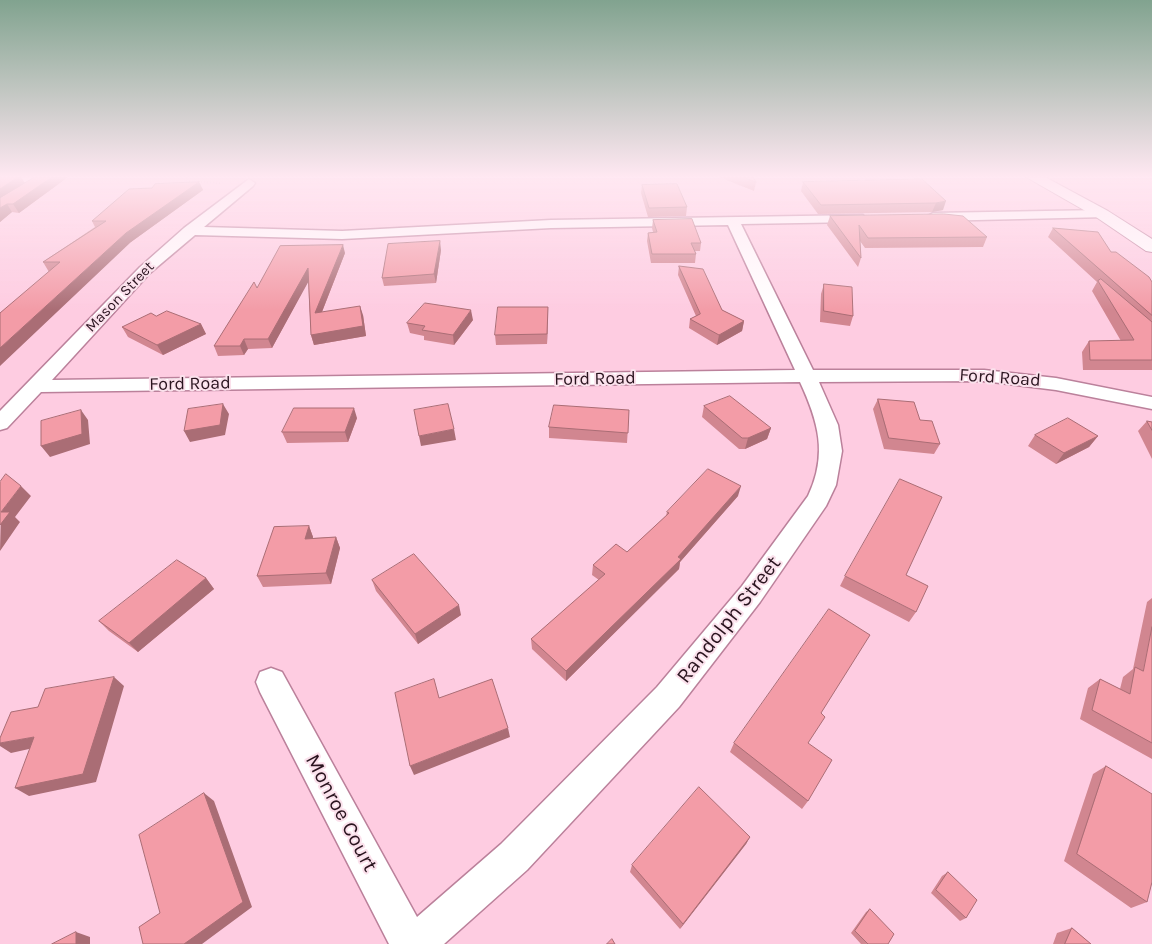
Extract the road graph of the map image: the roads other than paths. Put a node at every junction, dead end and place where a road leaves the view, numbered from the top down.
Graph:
1 (201, 221) edge
2 (730, 221) edge
3 (733, 221) edge
4 (1113, 221) edge
5 (189, 231) junction
6 (1152, 247) edge
7 (806, 376) junction
8 (35, 386) junction
9 (1152, 403) edge
10 (0, 423) edge
11 (271, 682) dead end
12 (410, 944) edge
13 (415, 944) edge

1 - 5 street, Mason Street
2 - 5 street
3 - 7 street, Randolph Street
4 - 6 street
5 - 8 street, Mason Street
7 - 8 street, Ford Road
7 - 9 street, Ford Road
7 - 13 street, Randolph Street
8 - 10 street, Mason Street
11 - 12 street, Monroe Court

